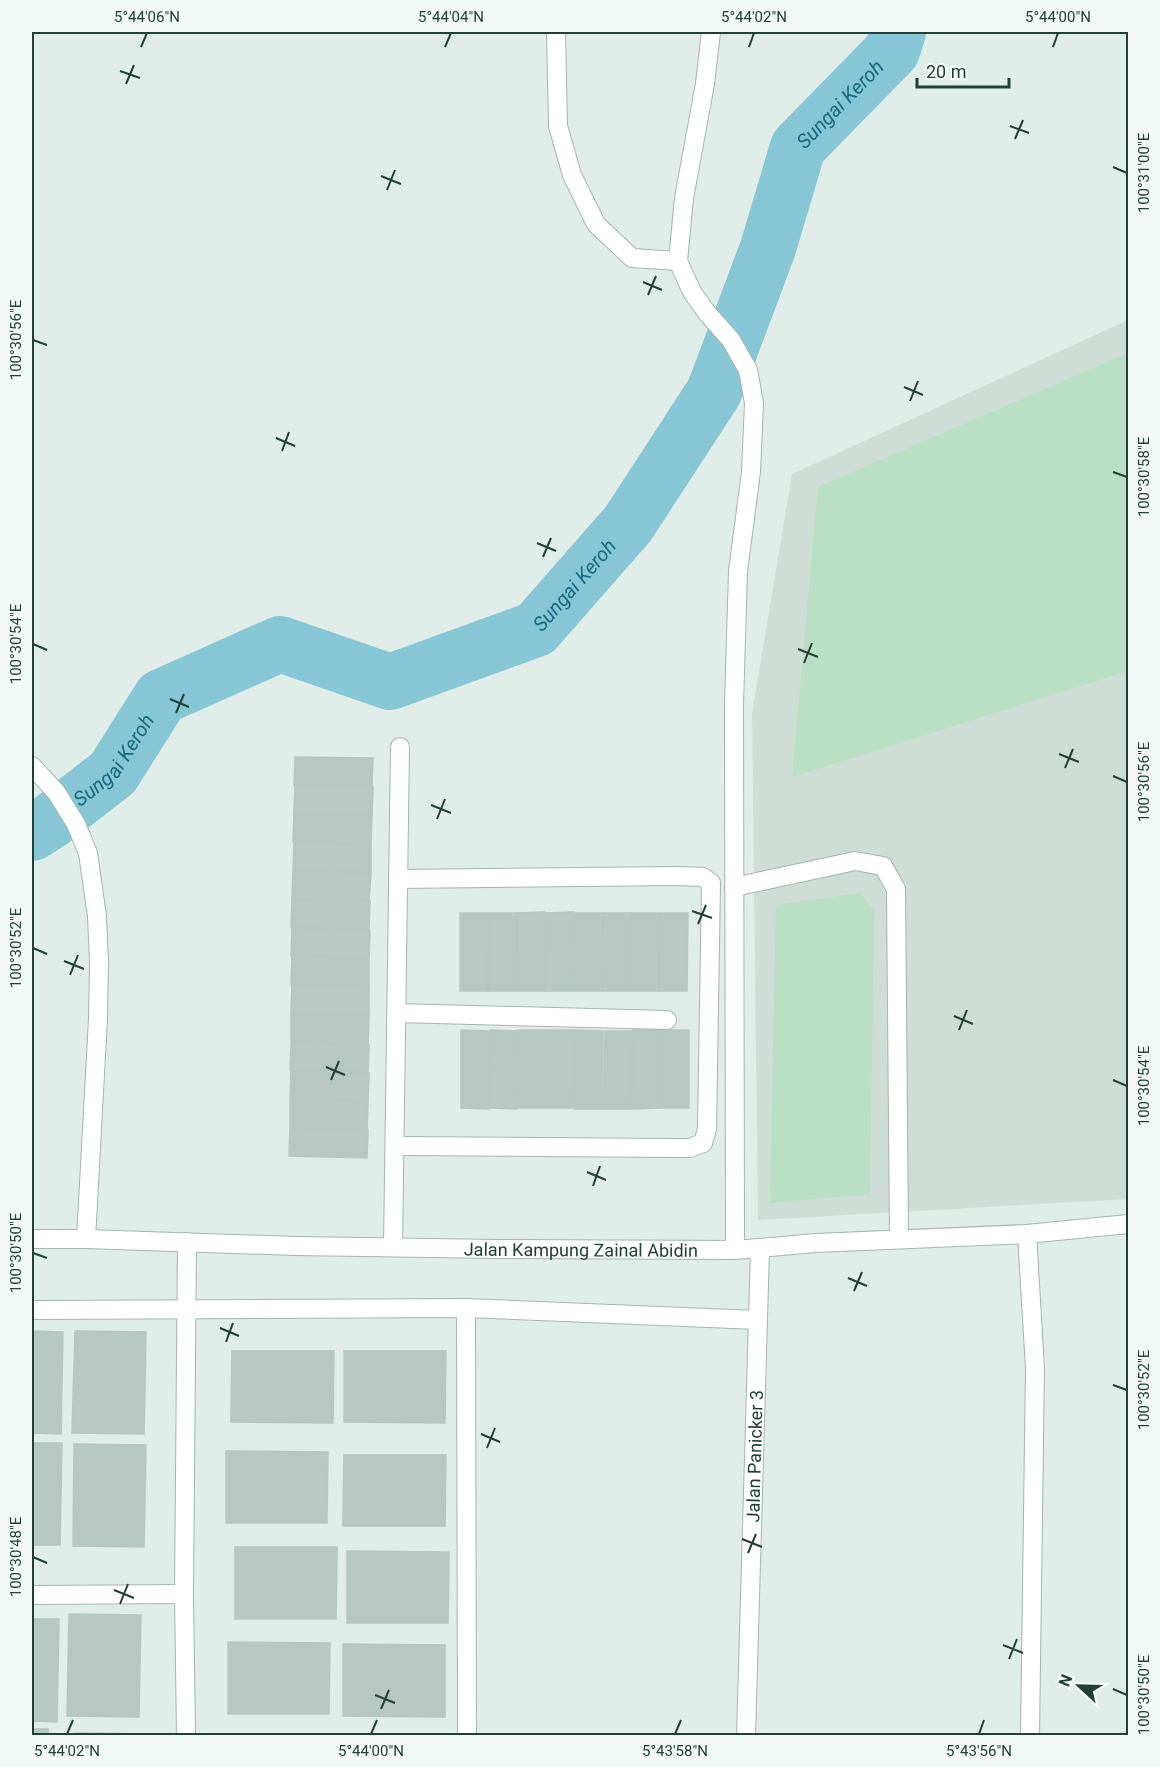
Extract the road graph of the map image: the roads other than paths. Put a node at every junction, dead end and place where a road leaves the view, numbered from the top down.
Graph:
1 (556, 32) edge
2 (711, 32) edge
3 (678, 261) junction
4 (400, 747) dead end
5 (32, 766) edge
6 (398, 879) junction
7 (734, 887) junction
8 (397, 1013) junction
9 (668, 1020) dead end
10 (395, 1146) junction
11 (1128, 1224) edge
12 (1027, 1234) junction
13 (32, 1239) edge
14 (86, 1239) junction
15 (899, 1239) junction
16 (187, 1242) junction
17 (393, 1247) junction
18 (760, 1249) junction
19 (735, 1250) junction
20 (466, 1308) junction
21 (187, 1309) junction
22 (32, 1310) edge
23 (757, 1320) junction
24 (184, 1594) junction
25 (32, 1595) edge
26 (186, 1736) edge
27 (466, 1736) edge
28 (746, 1736) edge
29 (1030, 1736) edge

1 - 3 street
2 - 3 street
3 - 7 street
4 - 6 street
5 - 14 street
6 - 8 street
6 - 10 street
7 - 15 street
7 - 19 street
8 - 9 street
8 - 10 street
10 - 17 street
11 - 12 street, Jalan Kampung Zainal Abidin
12 - 15 street, Jalan Kampung Zainal Abidin
12 - 29 street
13 - 14 street, Jalan Kampung Zainal Abidin
14 - 16 street, Jalan Kampung Zainal Abidin
15 - 18 street, Jalan Kampung Zainal Abidin
16 - 17 street, Jalan Kampung Zainal Abidin
16 - 21 street
17 - 19 street, Jalan Kampung Zainal Abidin
18 - 19 street, Jalan Kampung Zainal Abidin
18 - 23 street, Jalan Panicker 3
20 - 21 street
20 - 23 street
20 - 27 street
21 - 22 street
21 - 24 street
23 - 28 street, Jalan Panicker 3
24 - 25 street
24 - 26 street

